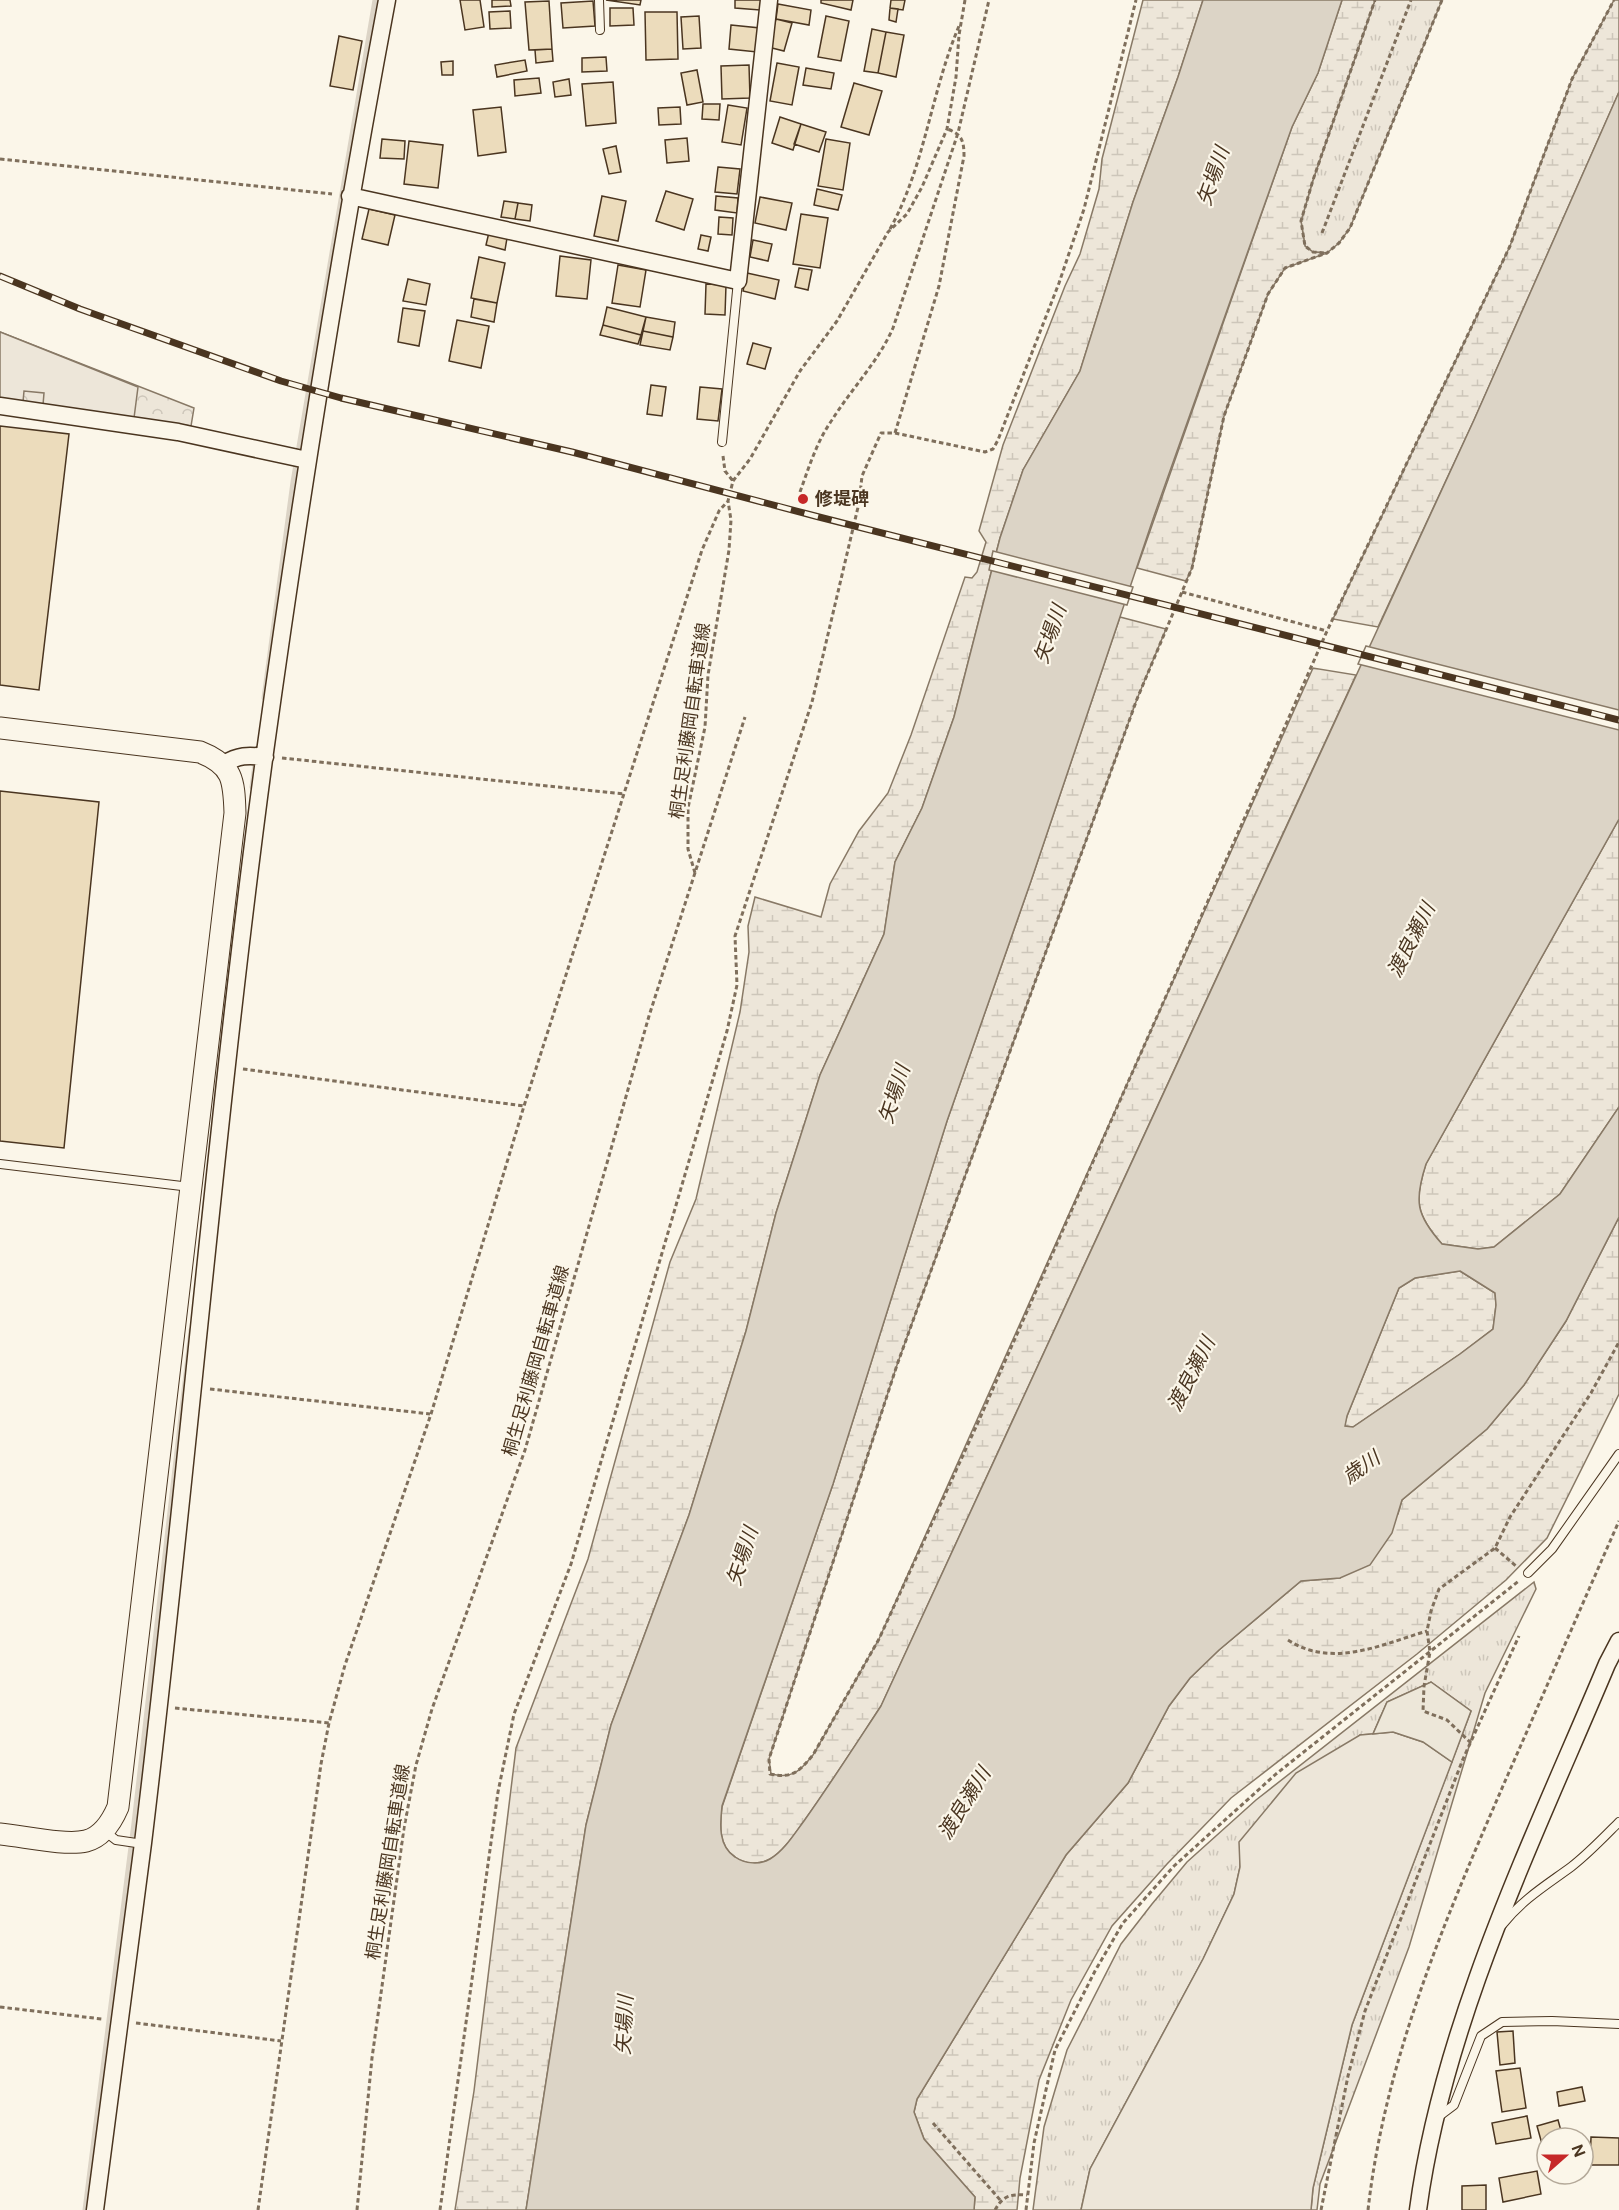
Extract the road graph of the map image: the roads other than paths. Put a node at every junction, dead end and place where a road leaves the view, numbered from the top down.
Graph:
1 (387, 0) edge
2 (598, 0) edge
3 (769, 0) edge
4 (600, 30) dead end
5 (350, 196) junction
6 (738, 281) junction
7 (0, 406) edge
8 (722, 442) road end
9 (307, 460) junction
10 (0, 728) edge
11 (265, 757) junction
12 (224, 764) junction
13 (0, 1164) edge
14 (191, 1187) junction
15 (1619, 1454) edge
16 (1528, 1574) road end
17 (1619, 1641) edge
18 (1619, 1822) edge
19 (104, 1830) junction
20 (0, 1834) edge
21 (143, 1844) junction
22 (1493, 1937) junction
23 (1619, 2024) edge
24 (1436, 2119) junction
25 (95, 2210) edge
26 (1418, 2210) edge

1 - 5 street
2 - 4 lane
3 - 6 street
5 - 6 street
5 - 9 street
6 - 8 lane
7 - 9 street
9 - 11 street
10 - 12 street
11 - 12 street
11 - 21 street
12 - 14 street
13 - 14 lane
14 - 19 street
15 - 16 lane
17 - 22 street
18 - 22 lane
19 - 20 street
19 - 21 lane
21 - 25 street
22 - 24 street
23 - 24 lane
24 - 26 street

